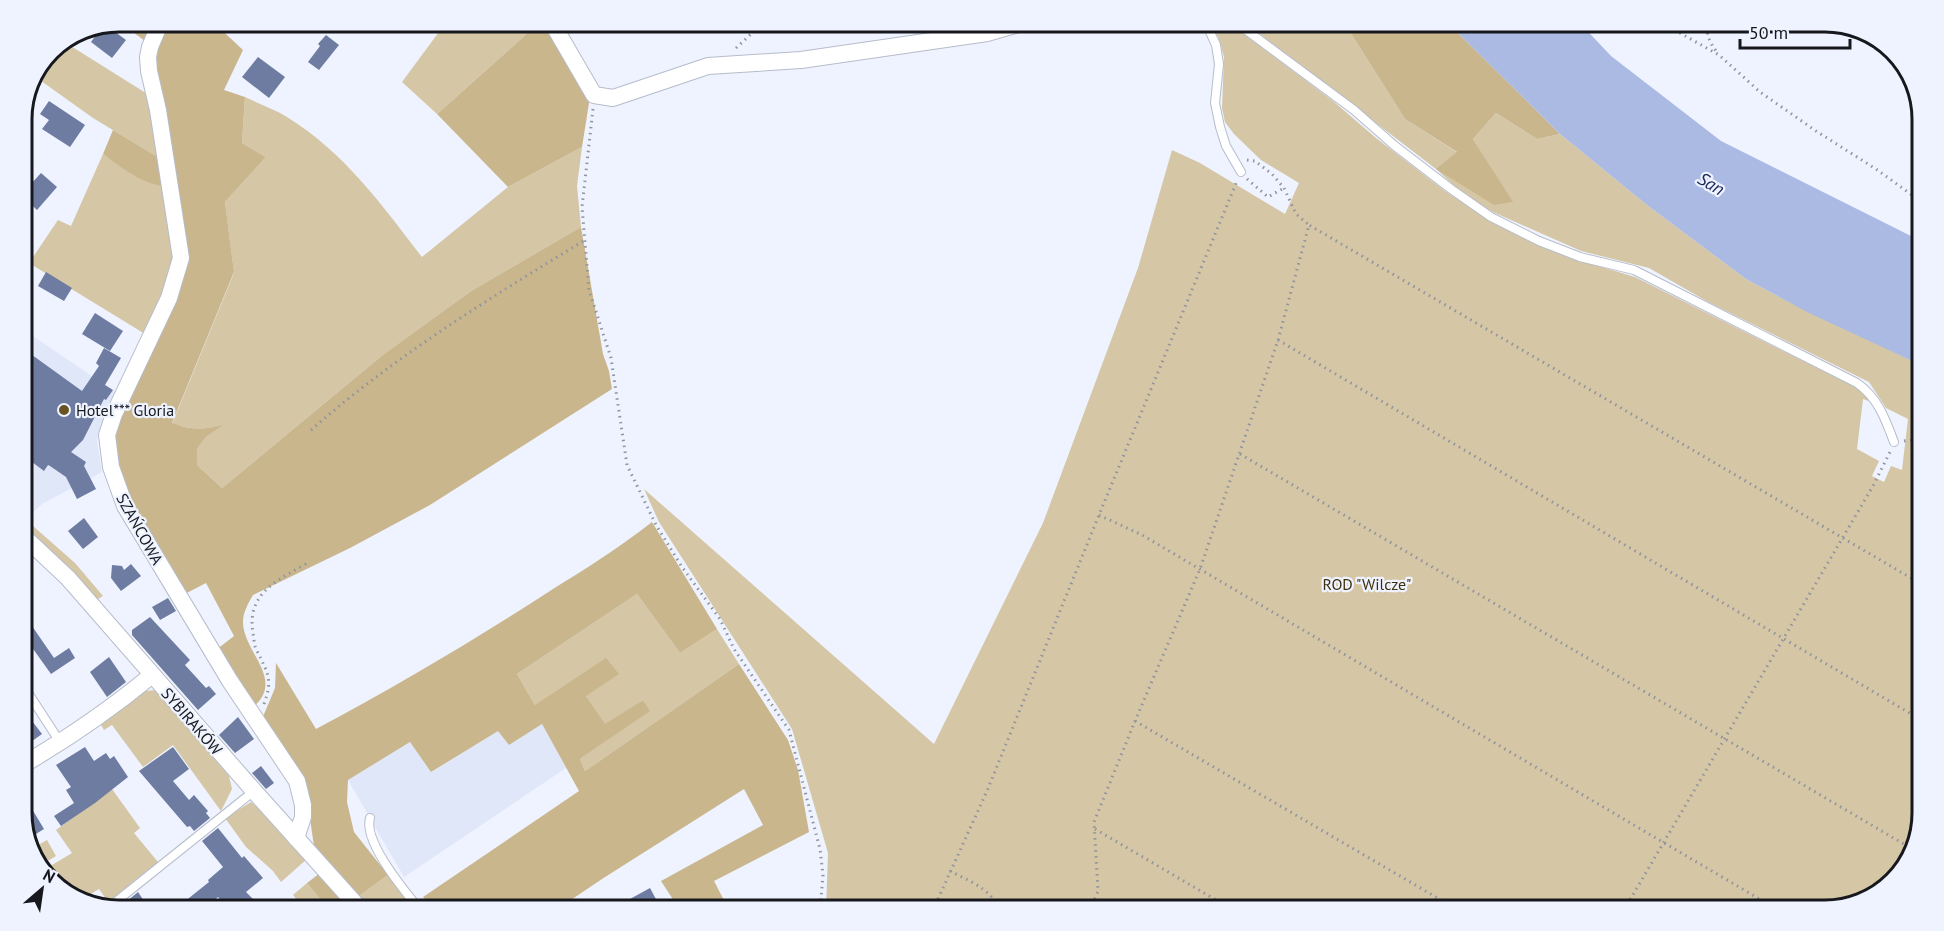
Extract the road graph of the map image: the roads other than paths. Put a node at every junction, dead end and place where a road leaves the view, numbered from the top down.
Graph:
1 (156, 32) edge
2 (557, 32) edge
3 (990, 32) edge
4 (1210, 32) edge
5 (1249, 32) edge
6 (1241, 172) road end
7 (1894, 442) road end
8 (32, 544) edge
9 (152, 675) junction
10 (32, 699) edge
11 (60, 742) junction
12 (32, 759) edge
13 (254, 791) junction
14 (370, 818) dead end
15 (296, 838) junction
16 (118, 900) edge
17 (352, 900) edge
18 (412, 900) edge

1 - 15 street, SZAŃCOWA
2 - 3 street
4 - 6 lane
5 - 7 lane
8 - 9 street, SYBIRAKÓW
9 - 11 street
9 - 13 street, SYBIRAKÓW
10 - 11 lane
11 - 12 street
13 - 15 street, SYBIRAKÓW
13 - 16 lane
14 - 18 lane
15 - 17 street, SYBIRAKÓW

